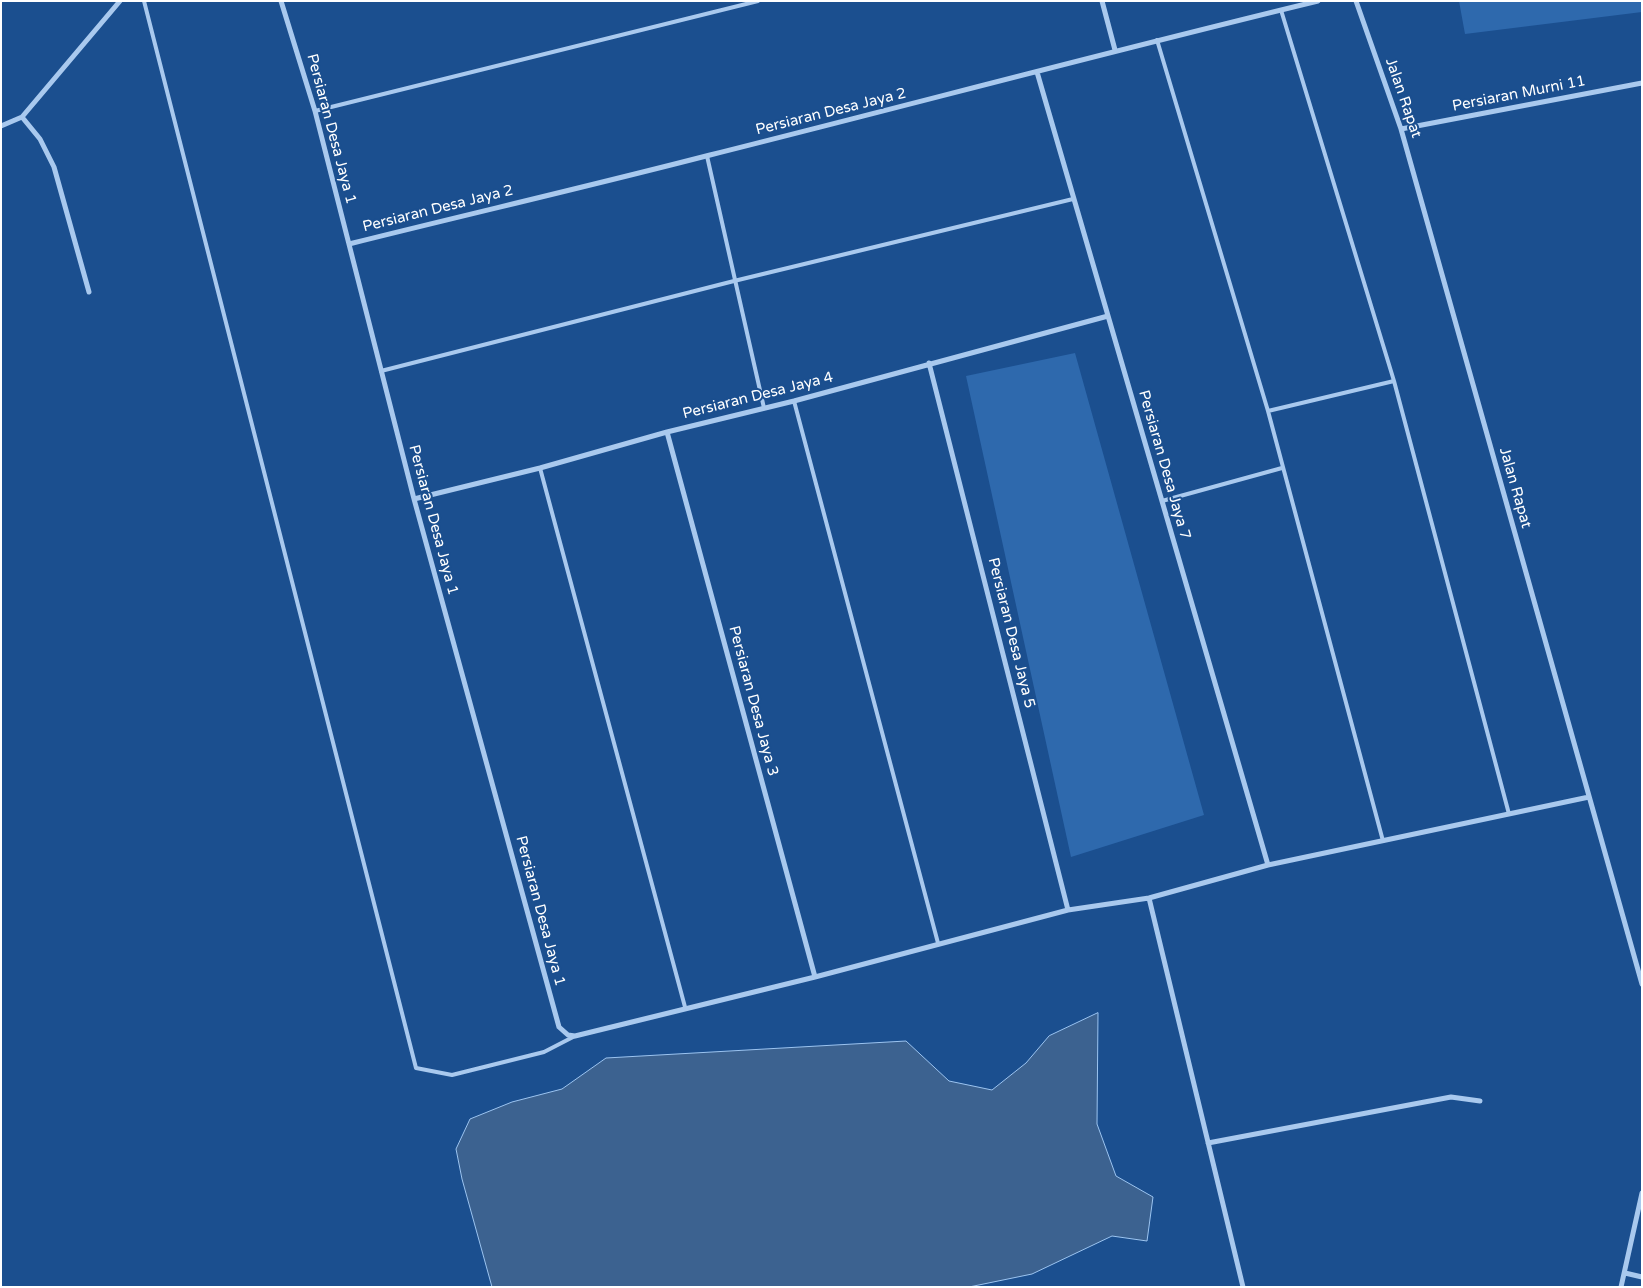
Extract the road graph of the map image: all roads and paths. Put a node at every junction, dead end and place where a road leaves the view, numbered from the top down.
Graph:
1 (120, 1) edge
2 (144, 1) edge
3 (281, 1) edge
4 (758, 1) edge
5 (1102, 1) edge
6 (1318, 1) edge
7 (1356, 1) edge
8 (1281, 10) junction
9 (1157, 40) junction
10 (1115, 50) junction
11 (1037, 72) junction
12 (1642, 82) edge
13 (315, 111) junction
14 (22, 117) junction
15 (1, 126) edge
16 (1401, 129) junction
17 (707, 156) junction
18 (1073, 199) junction
19 (349, 244) junction
20 (734, 281) junction
21 (89, 292) dead end
22 (1108, 316) junction
23 (929, 363) junction
24 (381, 372) junction
25 (1394, 382) junction
26 (794, 401) junction
27 (764, 408) junction
28 (1268, 411) junction
29 (667, 432) junction
30 (540, 468) junction
31 (1282, 468) junction
32 (414, 499) junction
33 (1162, 501) junction
34 (1590, 797) junction
35 (1509, 814) junction
36 (1383, 841) junction
37 (1268, 865) junction
38 (1149, 898) junction
39 (1068, 910) junction
40 (938, 943) junction
41 (815, 977) junction
42 (1642, 984) edge
43 (685, 1007) junction
44 (575, 1036) junction
45 (1480, 1101) dead end
46 (1208, 1143) junction
47 (1642, 1193) edge
48 (1624, 1274) junction
49 (1642, 1278) edge
50 (1242, 1287) edge
51 (1621, 1287) edge

1 - 14 street
2 - 44 lane
3 - 13 street, Persiaran Desa Jaya 1
4 - 13 lane
5 - 10 street
6 - 8 street, Persiaran Desa Jaya 2
7 - 16 street, Jalan Rapat
8 - 9 street, Persiaran Desa Jaya 2
8 - 25 lane
9 - 10 street, Persiaran Desa Jaya 2
9 - 28 lane
10 - 11 street, Persiaran Desa Jaya 2
11 - 17 street, Persiaran Desa Jaya 2
11 - 18 street, Persiaran Desa Jaya 7
12 - 16 street, Persiaran Murni 11
13 - 19 street, Persiaran Desa Jaya 1
14 - 15 street
14 - 21 street
16 - 34 street, Jalan Rapat
17 - 19 street, Persiaran Desa Jaya 2
17 - 20 lane
18 - 20 lane
18 - 22 street, Persiaran Desa Jaya 7
19 - 24 street, Persiaran Desa Jaya 1
20 - 24 lane
20 - 27 lane
22 - 23 street, Persiaran Desa Jaya 4
22 - 33 street, Persiaran Desa Jaya 7
23 - 26 street, Persiaran Desa Jaya 4
23 - 39 street, Persiaran Desa Jaya 5
24 - 32 street, Persiaran Desa Jaya 1
25 - 28 lane
25 - 35 lane
26 - 27 street, Persiaran Desa Jaya 4
26 - 40 lane
27 - 29 street, Persiaran Desa Jaya 4
28 - 31 lane
29 - 30 street, Persiaran Desa Jaya 4
29 - 41 street, Persiaran Desa Jaya 3
30 - 32 street, Persiaran Desa Jaya 4
30 - 43 lane
31 - 33 lane
31 - 36 lane
32 - 44 street, Persiaran Desa Jaya 1
33 - 37 street, Persiaran Desa Jaya 7
34 - 35 street
34 - 42 street, Jalan Rapat
35 - 36 street
36 - 37 street
37 - 38 street
38 - 39 street
38 - 46 street
39 - 40 street
40 - 41 street
41 - 43 street
43 - 44 street
45 - 46 street
46 - 50 street
47 - 48 street
48 - 49 street
48 - 51 street

